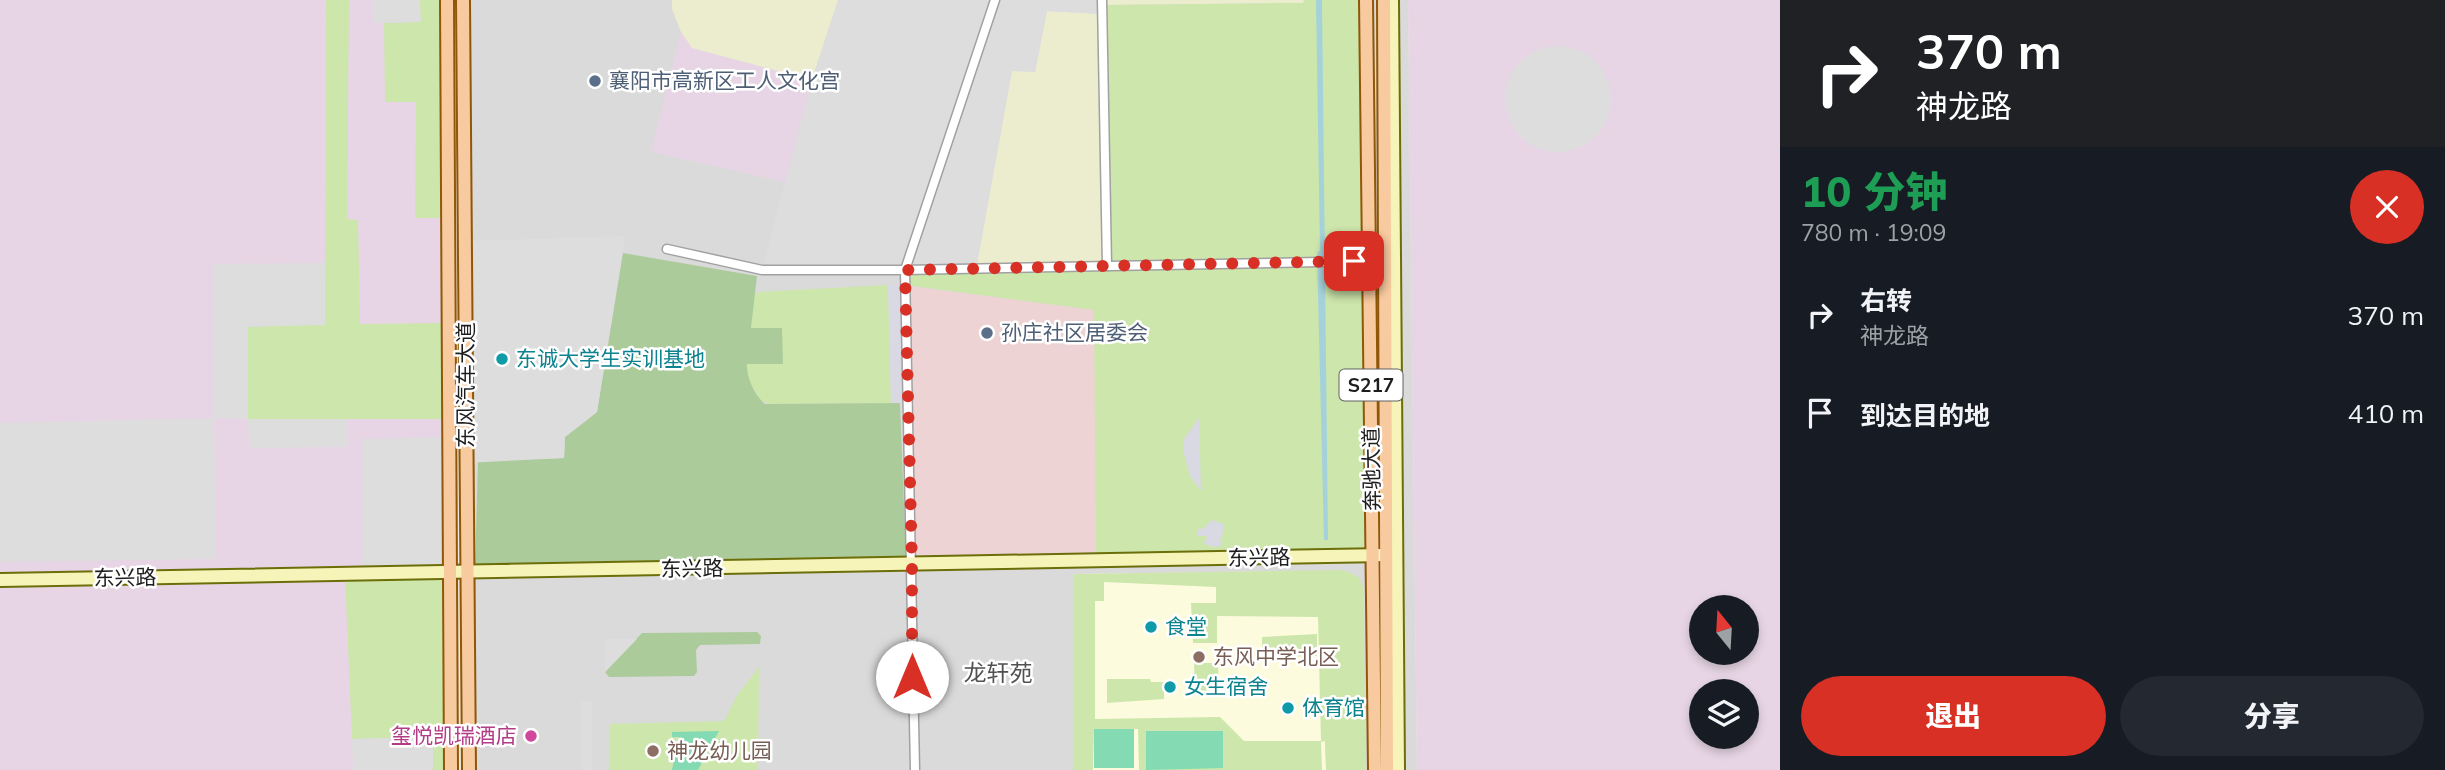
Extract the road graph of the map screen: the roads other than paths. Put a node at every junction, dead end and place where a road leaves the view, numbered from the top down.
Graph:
1 (447, 0) edge
2 (463, 0) edge
3 (995, 0) edge
4 (1102, 0) edge
5 (1366, 0) edge
6 (1384, 0) edge
7 (1392, 0) edge
8 (667, 249) dead end
9 (1369, 261) junction
10 (1107, 266) junction
11 (905, 270) junction
12 (1379, 555) junction
13 (912, 565) junction
14 (450, 574) junction
15 (467, 574) junction
16 (0, 580) edge
17 (1391, 640) junction
18 (451, 770) edge
19 (469, 770) edge
20 (915, 770) edge
21 (1375, 770) edge
22 (1387, 770) edge
23 (1398, 770) edge

1 - 14 main road, 东风汽车大道
2 - 15 main road, 东风汽车大道
3 - 11 street
4 - 10 street
5 - 9 main road, 奔驰大道 / S217
6 - 12 main road, 奔驰大道 / S217
7 - 17 street
8 - 11 street
9 - 10 street
9 - 12 main road, 奔驰大道 / S217
10 - 11 street
11 - 13 street
12 - 13 street, 东兴路
12 - 17 main road, 奔驰大道 / S217
12 - 21 main road, 奔驰大道 / S217
13 - 15 street, 东兴路
13 - 20 street
14 - 15 street, 东兴路
14 - 16 street, 东兴路
14 - 18 main road, 东风汽车大道
15 - 19 main road, 东风汽车大道
17 - 22 main road, 奔驰大道 / S217
17 - 23 street

